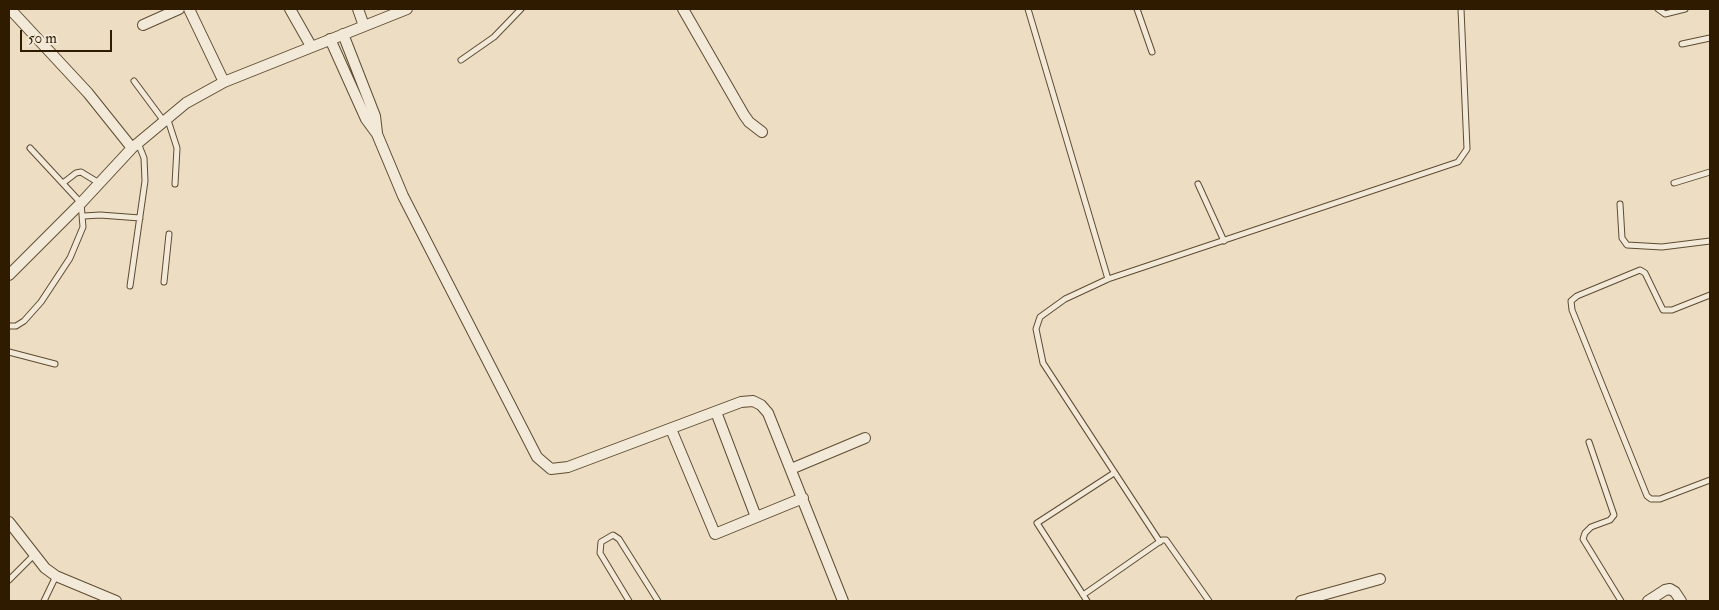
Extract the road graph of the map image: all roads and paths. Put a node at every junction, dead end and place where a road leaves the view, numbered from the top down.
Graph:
1 (10, 9) edge
2 (179, 9) edge
3 (189, 9) edge
4 (290, 9) edge
5 (358, 9) edge
6 (407, 9) edge
7 (521, 9) edge
8 (683, 9) edge
9 (1028, 9) edge
10 (1137, 9) edge
11 (1460, 9) edge
12 (1658, 9) edge
13 (1685, 9) edge
14 (143, 25) dead end
15 (364, 26) junction
16 (344, 34) junction
17 (1710, 38) edge
18 (330, 39) junction
19 (1682, 44) dead end
20 (311, 46) junction
21 (1152, 52) dead end
22 (461, 60) dead end
23 (134, 81) dead end
24 (224, 82) junction
25 (165, 119) junction
26 (762, 132) dead end
27 (377, 134) junction
28 (135, 146) junction
29 (30, 148) dead end
30 (1710, 172) edge
31 (62, 183) junction
32 (1674, 183) dead end
33 (99, 184) junction
34 (175, 184) dead end
35 (1198, 184) dead end
36 (81, 203) junction
37 (1620, 204) dead end
38 (84, 216) junction
39 (140, 218) junction
40 (169, 234) dead end
41 (1224, 241) junction
42 (1710, 241) edge
43 (9, 275) edge
44 (1108, 279) junction
45 (164, 282) dead end
46 (130, 286) dead end
47 (1710, 296) edge
48 (9, 326) edge
49 (9, 352) edge
50 (55, 364) dead end
51 (716, 412) junction
52 (671, 429) junction
53 (865, 438) dead end
54 (1589, 442) dead end
55 (791, 469) junction
56 (1114, 473) junction
57 (1710, 480) edge
58 (802, 498) junction
59 (756, 517) junction
60 (9, 522) edge
61 (1160, 542) junction
62 (33, 556) junction
63 (56, 576) junction
64 (1380, 579) dead end
65 (9, 580) edge
66 (1083, 595) junction
67 (44, 601) edge
68 (116, 601) edge
69 (629, 601) edge
70 (658, 601) edge
71 (843, 601) edge
72 (1087, 601) edge
73 (1209, 601) edge
74 (1301, 601) edge
75 (1621, 601) edge
76 (1648, 601) edge
77 (1681, 601) edge

1 - 28 street
2 - 14 street
3 - 24 street
4 - 20 street
5 - 15 street
6 - 15 street
7 - 22 lane
8 - 26 street
9 - 44 lane
10 - 21 lane
11 - 41 lane
12 - 13 lane
15 - 16 street
16 - 18 street
16 - 27 street
17 - 19 lane
18 - 20 street
18 - 27 street
20 - 24 street
23 - 25 lane
24 - 25 street
25 - 28 street
25 - 34 lane
27 - 52 street
28 - 33 street
28 - 39 lane
29 - 31 lane
30 - 32 lane
31 - 33 lane
31 - 36 lane
33 - 36 street
35 - 41 lane
36 - 38 lane
36 - 43 street
37 - 42 lane
38 - 39 lane
38 - 48 lane
39 - 46 lane
40 - 45 lane
41 - 44 lane
44 - 56 lane
47 - 57 lane
49 - 50 lane
51 - 52 street
51 - 55 street
51 - 59 street
52 - 59 street
53 - 55 street
54 - 75 lane
55 - 58 street
56 - 61 lane
56 - 66 lane
58 - 59 street
58 - 71 street
60 - 62 street
61 - 66 lane
61 - 73 lane
62 - 63 street
62 - 65 lane
63 - 67 lane
63 - 68 street
64 - 74 street
66 - 72 lane
69 - 70 lane
76 - 77 street

